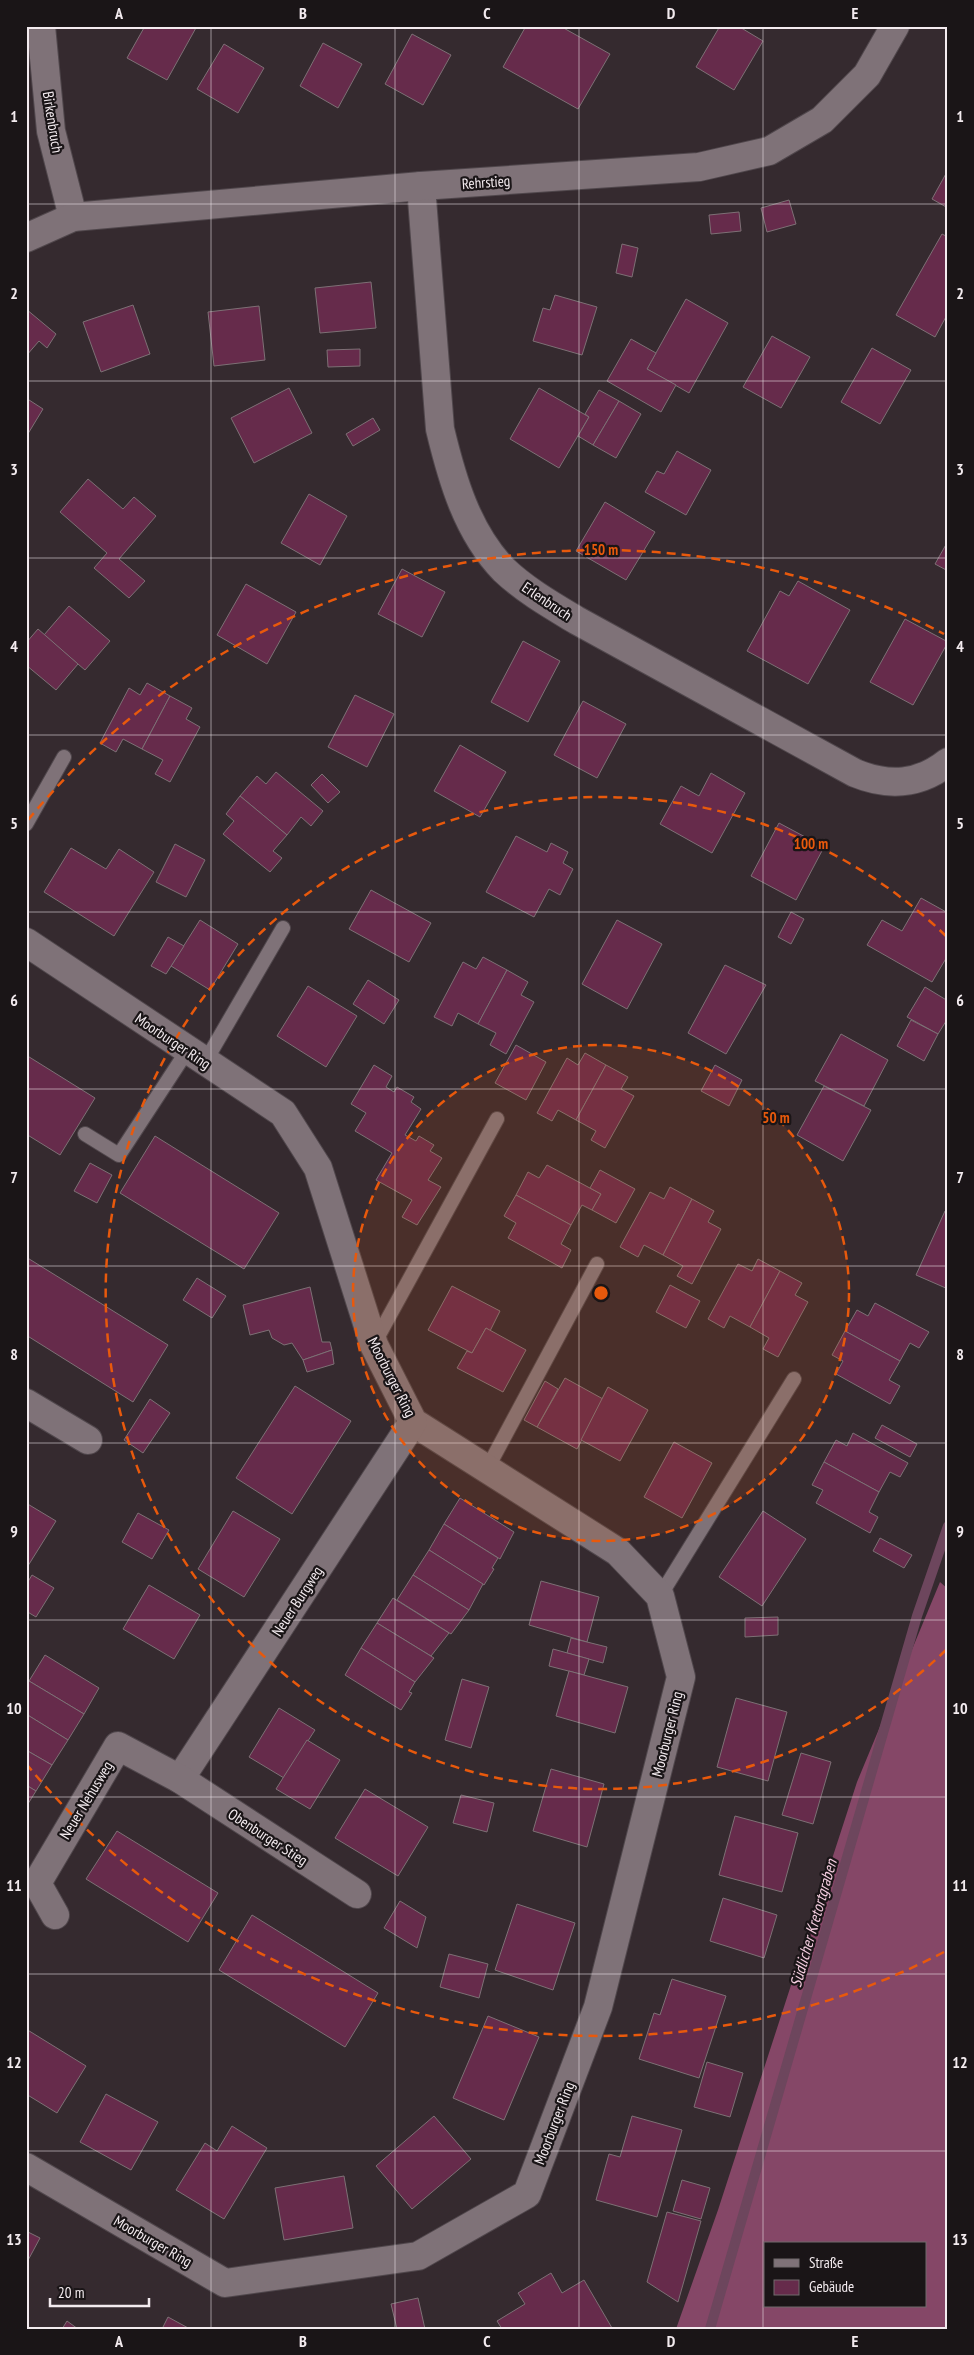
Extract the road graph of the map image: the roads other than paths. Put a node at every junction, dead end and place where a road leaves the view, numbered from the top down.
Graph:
1 (42, 26) edge
2 (895, 26) edge
3 (421, 186) junction
4 (73, 217) junction
5 (26, 238) edge
6 (64, 757) dead end
7 (948, 762) edge
8 (26, 824) edge
9 (283, 928) dead end
10 (26, 942) edge
11 (196, 1057) junction
12 (497, 1119) dead end
13 (84, 1134) dead end
14 (598, 1264) dead end
15 (374, 1345) junction
16 (794, 1380) dead end
17 (26, 1403) edge
18 (413, 1422) junction
19 (88, 1440) dead end
20 (487, 1469) junction
21 (660, 1596) junction
22 (180, 1780) junction
23 (357, 1894) dead end
24 (55, 1915) dead end
25 (26, 2167) edge

1 - 4 street, Birkenbruch
2 - 3 street, Rehrstieg
3 - 4 street, Rehrstieg
3 - 7 street, Erlenbruch
4 - 5 street, Rehrstieg
6 - 8 lane
9 - 11 lane
10 - 11 street, Moorburger Ring
11 - 13 lane
11 - 15 street, Moorburger Ring
12 - 15 lane
14 - 20 lane
15 - 18 street, Moorburger Ring
16 - 21 lane
17 - 19 street
18 - 20 street, Moorburger Ring
18 - 22 street, Neuer Burgweg
20 - 21 street, Moorburger Ring
21 - 25 street, Moorburger Ring
22 - 23 street, Obenburger Stieg
22 - 24 street, Neuer Nehusweg

